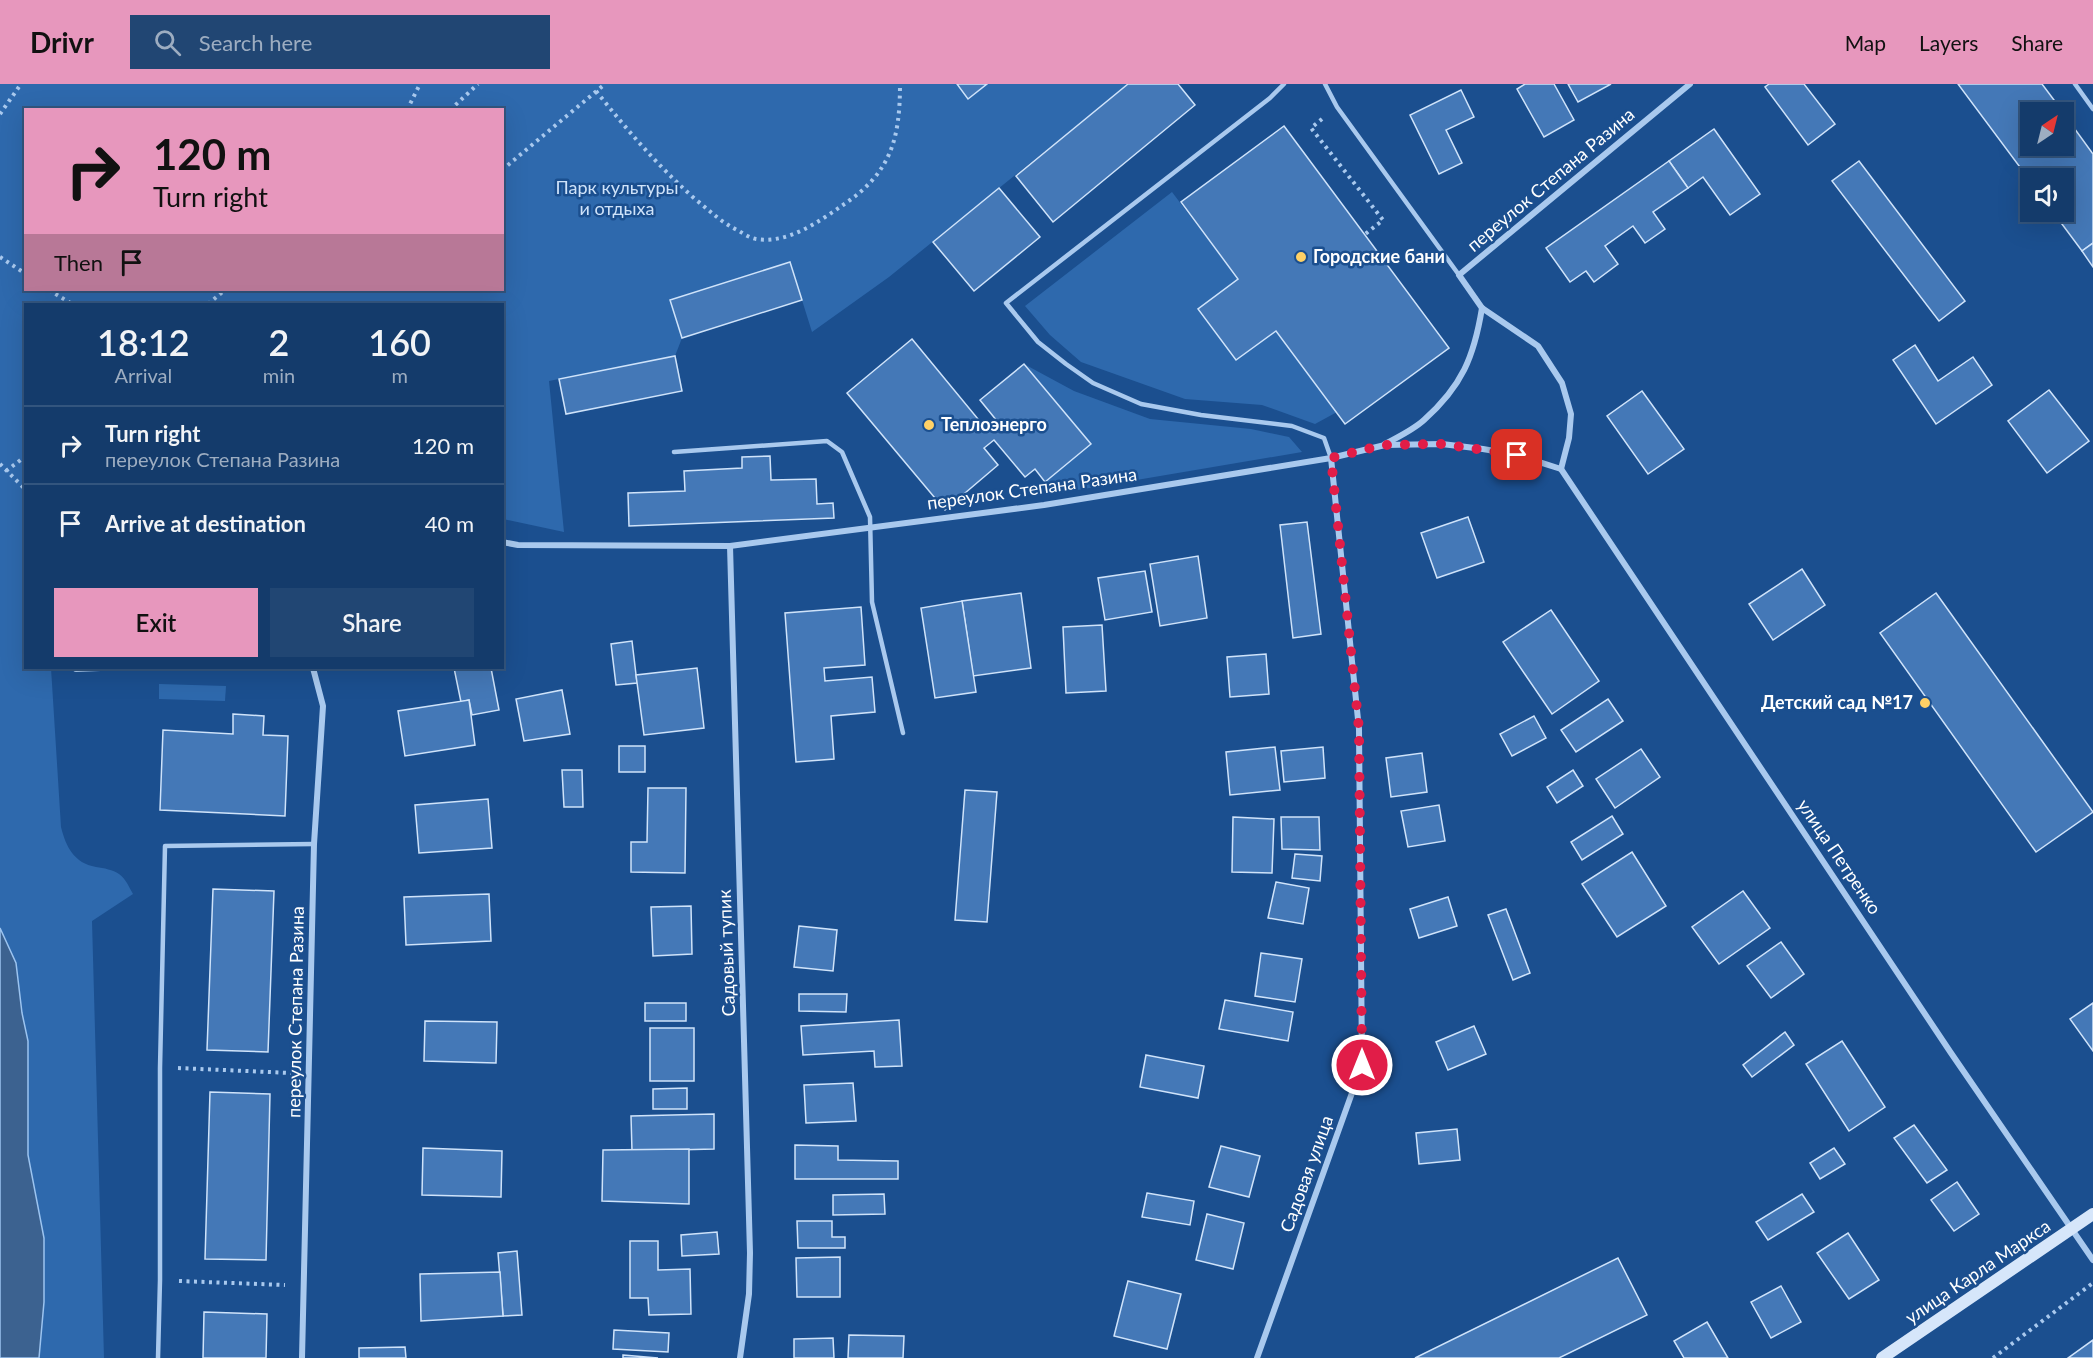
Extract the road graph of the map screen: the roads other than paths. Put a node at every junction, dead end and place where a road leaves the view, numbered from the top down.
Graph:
1 (1284, 84) edge
2 (1325, 84) edge
3 (1690, 84) edge
4 (2075, 84) edge
5 (2093, 109) edge
6 (1459, 275) junction
7 (1482, 308) junction
8 (1384, 445) junction
9 (674, 452) dead end
10 (1331, 458) junction
11 (1561, 469) junction
12 (871, 527) junction
13 (504, 542) edge
14 (730, 546) junction
15 (313, 669) edge
16 (903, 733) dead end
17 (314, 844) junction
18 (2093, 1214) edge
19 (2071, 1230) junction
20 (2093, 1260) edge
21 (158, 1358) edge
22 (302, 1358) edge
23 (740, 1358) edge
24 (1257, 1358) edge
25 (1882, 1358) edge

1 - 10 lane
2 - 6 lane
3 - 6 street, переулок Степана Разина
4 - 5 lane
6 - 7 street
7 - 8 street
7 - 11 street
8 - 10 street, переулок Степана Разина
8 - 11 street, переулок Степана Разина
9 - 12 lane
10 - 12 street, переулок Степана Разина
10 - 24 street, Садовая улица
11 - 19 street, улица Петренко
12 - 14 street, переулок Степана Разина
12 - 16 lane
13 - 14 street, переулок Степана Разина
14 - 23 street, Садовый тупик
15 - 17 street, переулок Степана Разина
17 - 21 lane
17 - 22 street, переулок Степана Разина
18 - 19 street, улица Карла Маркса
19 - 20 street, улица Петренко
19 - 25 street, улица Карла Маркса

